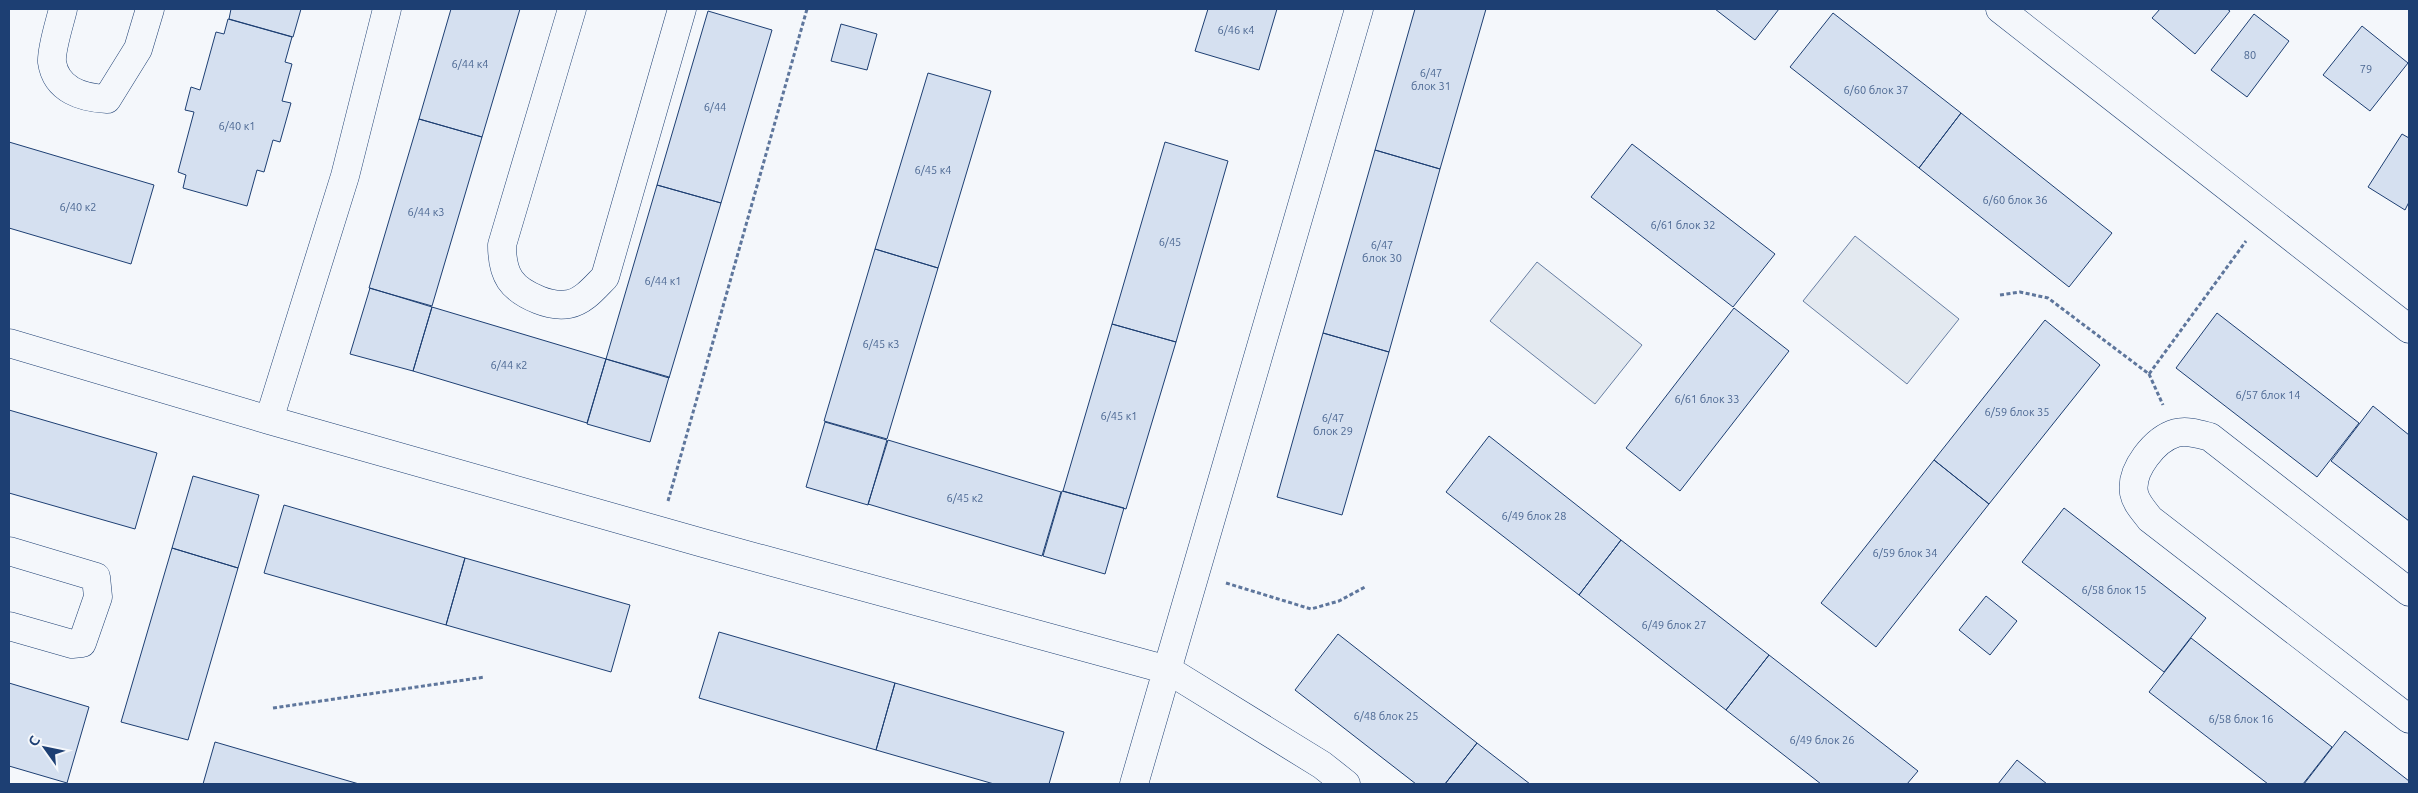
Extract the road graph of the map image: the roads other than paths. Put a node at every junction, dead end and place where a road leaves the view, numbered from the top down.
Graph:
1 (63, 9) edge
2 (150, 9) edge
3 (387, 9) edge
4 (572, 9) edge
5 (682, 9) edge
6 (1359, 9) edge
7 (2000, 9) edge
8 (2409, 330) edge
9 (9, 343) edge
10 (269, 420) junction
11 (9, 551) edge
12 (2409, 592) edge
13 (9, 626) edge
14 (1168, 670) junction
15 (2409, 719) edge
16 (1134, 784) edge
17 (1346, 784) edge

1 - 2 street
3 - 10 street
4 - 5 street
6 - 14 street
7 - 8 street
9 - 10 street
10 - 14 street
11 - 13 street
12 - 15 street
14 - 16 street
14 - 17 street

